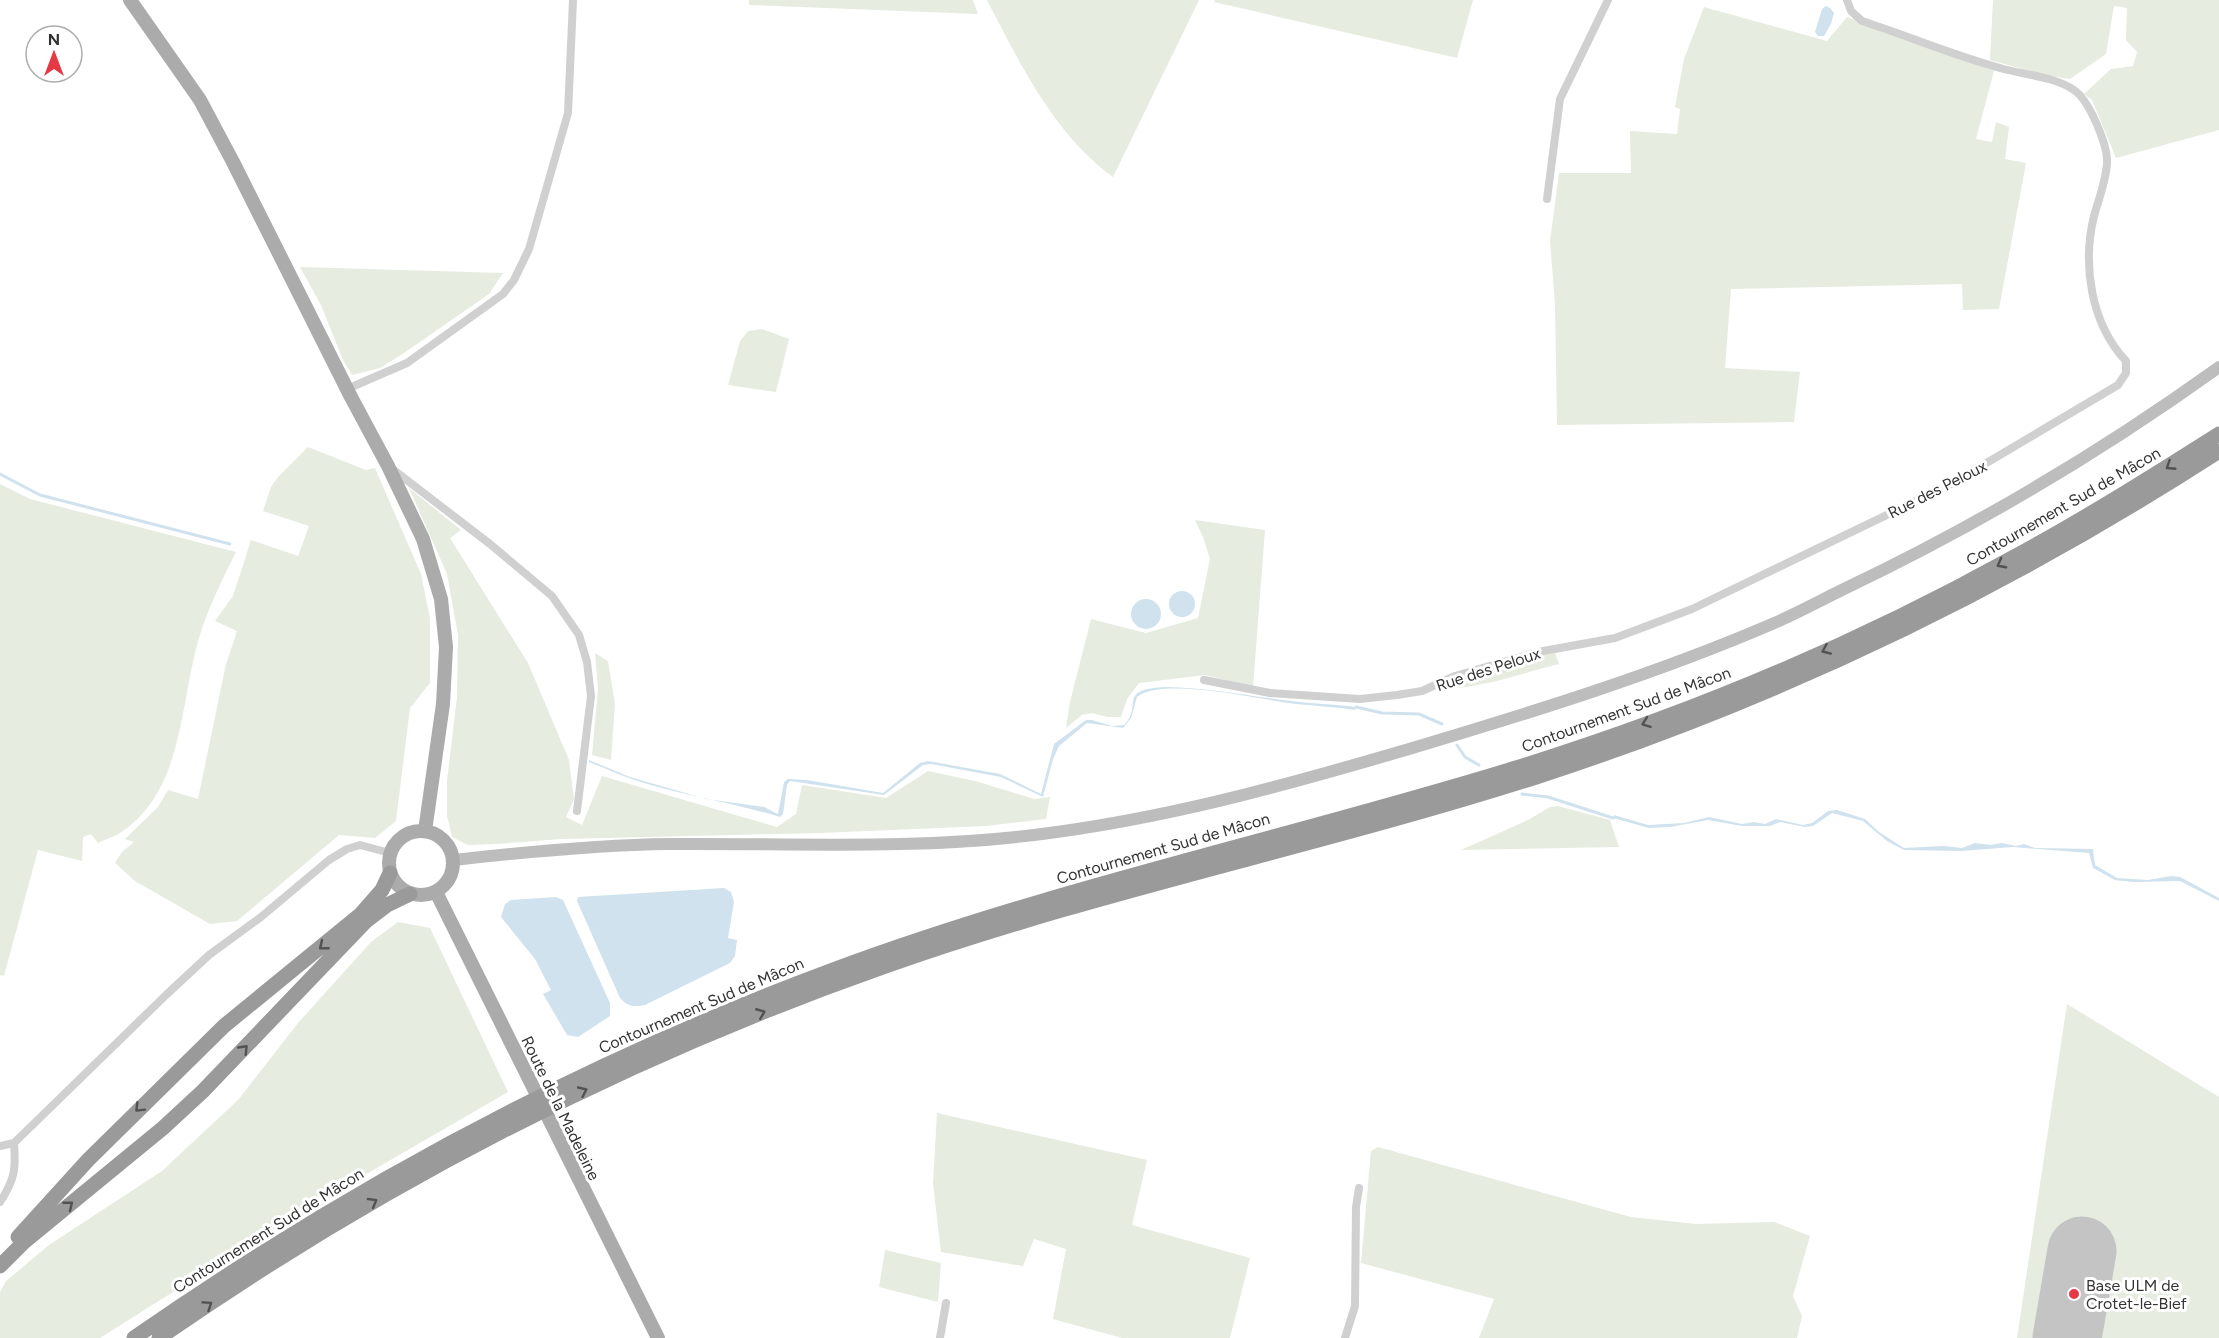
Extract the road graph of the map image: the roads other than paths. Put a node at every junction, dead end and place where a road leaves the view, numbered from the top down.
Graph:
1 (130, 0) edge
2 (573, 0) edge
3 (1608, 0) edge
4 (1847, 0) edge
5 (1547, 199) dead end
6 (2219, 367) edge
7 (347, 389) junction
8 (2219, 434) edge
9 (2219, 451) edge
10 (388, 465) junction
11 (1204, 680) dead end
12 (578, 811) dead end
13 (425, 831) junction
14 (390, 853) junction
15 (454, 860) junction
16 (390, 873) junction
17 (436, 892) junction
18 (411, 894) junction
19 (14, 1143) junction
20 (0, 1146) edge
21 (1359, 1188) dead end
22 (0, 1202) edge
23 (0, 1253) edge
24 (0, 1266) edge
25 (946, 1303) dead end
26 (134, 1338) edge
27 (159, 1338) edge
28 (658, 1338) edge
29 (940, 1338) edge
30 (1345, 1338) edge

1 - 7 main road
2 - 7 street
3 - 5 street
4 - 11 street, Rue des Peloux
6 - 15 main road
7 - 10 main road
8 -> 26 highway, Contournement Sud de Mâcon
27 -> 9 highway, Contournement Sud de Mâcon
10 - 12 street
10 - 13 main road
13 - 14 main road
13 - 15 main road
14 - 16 main road
14 - 19 street
15 - 17 main road
16 - 18 main road
16 -> 23 highway
17 - 18 main road
17 - 28 main road, Route de la Madeleine
24 -> 18 highway
19 - 20 street
19 - 22 street
21 - 30 street
25 - 29 street

